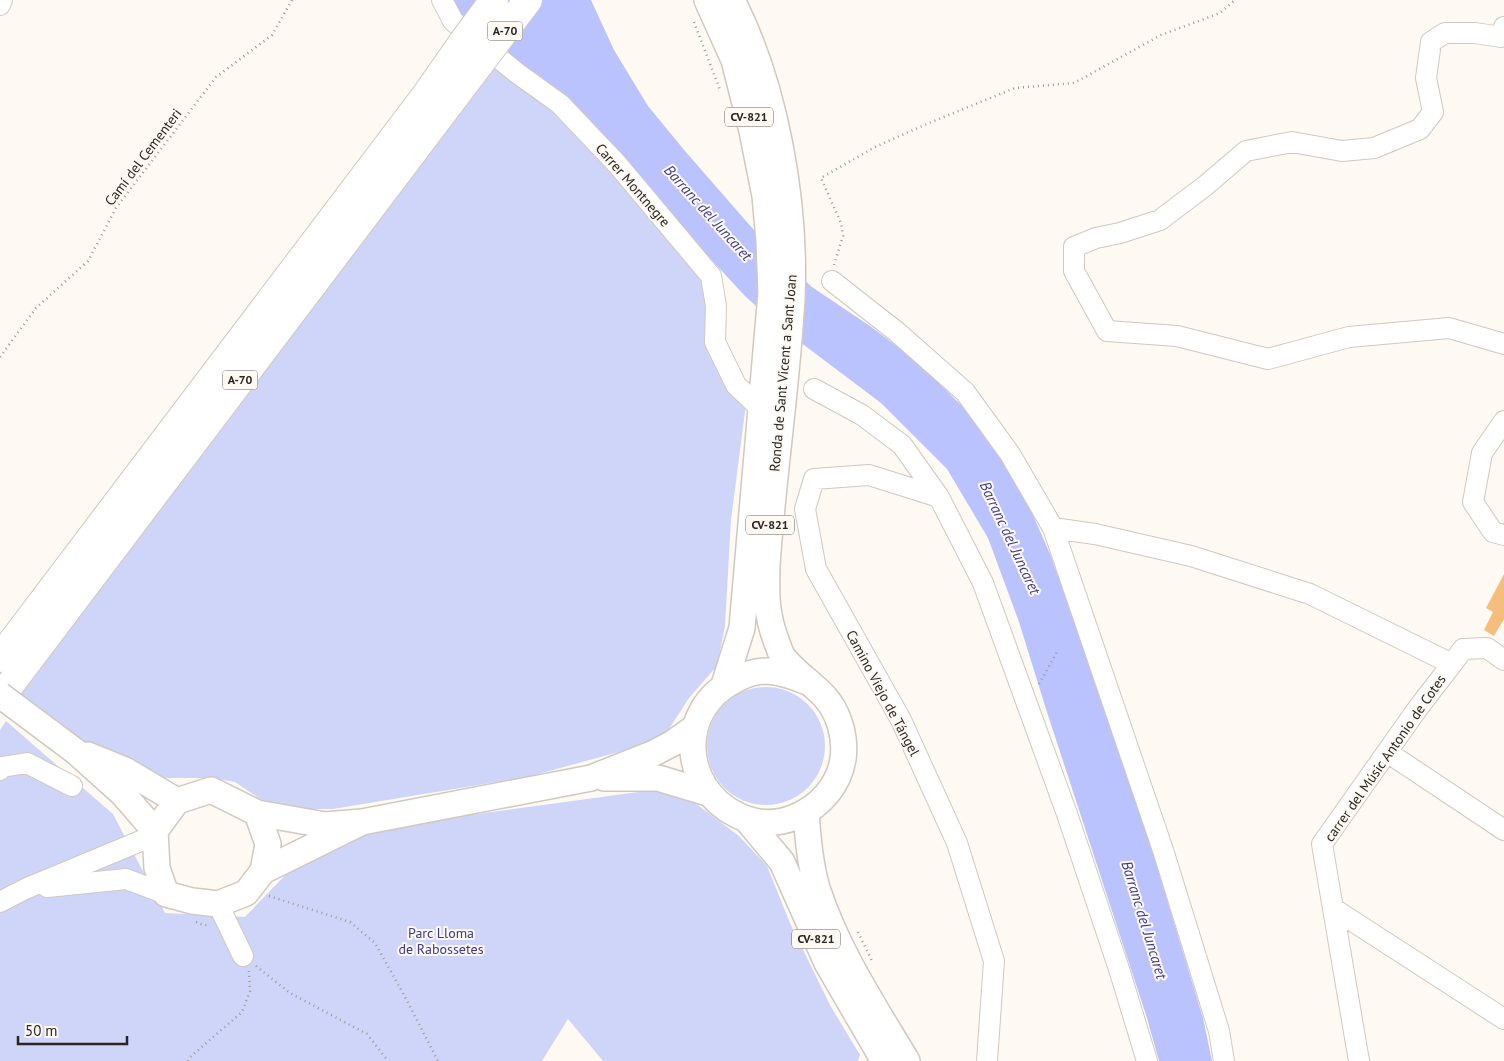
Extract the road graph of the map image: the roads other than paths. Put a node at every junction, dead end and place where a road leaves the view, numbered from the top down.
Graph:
1 (2, 0) edge
2 (442, 0) edge
3 (494, 0) edge
4 (528, 0) edge
5 (707, 0) edge
6 (732, 0) edge
7 (0, 5) edge
8 (1504, 27) edge
9 (833, 273) road end
10 (1504, 344) edge
11 (776, 355) junction
12 (814, 389) dead end
13 (761, 409) junction
14 (1504, 422) edge
15 (940, 497) junction
16 (1053, 528) junction
17 (1504, 535) edge
18 (0, 658) edge
19 (1504, 660) edge
20 (1452, 664) junction
21 (807, 682) junction
22 (724, 685) junction
23 (0, 697) edge
24 (694, 728) junction
25 (75, 750) junction
26 (1387, 752) junction
27 (0, 770) edge
28 (591, 778) junction
29 (72, 786) dead end
30 (708, 793) junction
31 (176, 801) junction
32 (257, 813) junction
33 (806, 813) junction
34 (747, 820) junction
35 (362, 822) junction
36 (1504, 830) edge
37 (155, 833) junction
38 (264, 883) junction
39 (25, 889) junction
40 (166, 894) junction
41 (0, 902) edge
42 (218, 904) junction
43 (1334, 910) junction
44 (243, 956) road end
45 (1504, 1019) edge
46 (878, 1058) edge
47 (907, 1061) edge
48 (987, 1061) edge
49 (1147, 1061) edge
50 (1224, 1061) edge
51 (1359, 1061) edge

1 - 7 street
2 - 13 street, Carrer Montnegre
3 - 18 highway, A-70, bridge
4 - 23 highway, A-70, bridge
5 - 11 main road, Ronda de Sant Vicent a Sant Joan / CV-821
6 - 11 main road, Ronda de Sant Vicent a Sant Joan / CV-821
8 - 10 street
9 - 16 street
11 - 13 main road, Ronda de Sant Vicent a Sant Joan / CV-821
11 - 21 main road, Ronda de Sant Vicent a Sant Joan / CV-821
12 - 15 street
13 - 22 main road, Ronda de Sant Vicent a Sant Joan / CV-821
14 - 17 street
15 - 48 street, Camino Viejo de Tángel
15 - 49 street
16 - 20 street
16 - 50 street
19 - 20 street, carrer del Músic Antonio de Cotes
20 - 26 street, carrer del Músic Antonio de Cotes
21 - 22 main road, Ronda de Sant Vicent a Sant Joan / CV-821
21 - 33 main road, Ronda de Sant Vicent a Sant Joan / CV-821
22 - 24 main road, Ronda de Sant Vicent a Sant Joan / CV-821
23 - 25 main road, bridge
24 - 28 main road, CV-821
24 - 30 main road, Ronda de Sant Vicent a Sant Joan / CV-821
25 - 31 main road
25 - 37 main road
26 - 36 street
26 - 43 street, carrer del Músic Antonio de Cotes
27 - 29 street
28 - 30 main road, CV-821
28 - 35 main road, CV-821
30 - 34 main road, Ronda de Sant Vicent a Sant Joan / CV-821
31 - 32 main road, CV-821
31 - 37 main road
32 - 35 main road, CV-821
32 - 38 main road, CV-821
33 - 34 main road, Ronda de Sant Vicent a Sant Joan / CV-821
33 - 47 main road, CV-821
34 - 46 main road, Ronda de Sant Vicent a Sant Joan / CV-821
35 - 38 main road, CV-821
37 - 39 street
37 - 40 main road
38 - 42 main road, CV-821
39 - 40 street
39 - 41 street
40 - 42 main road, CV-821
42 - 44 street
43 - 45 street
43 - 51 street, carrer del Músic Antonio de Cotes

